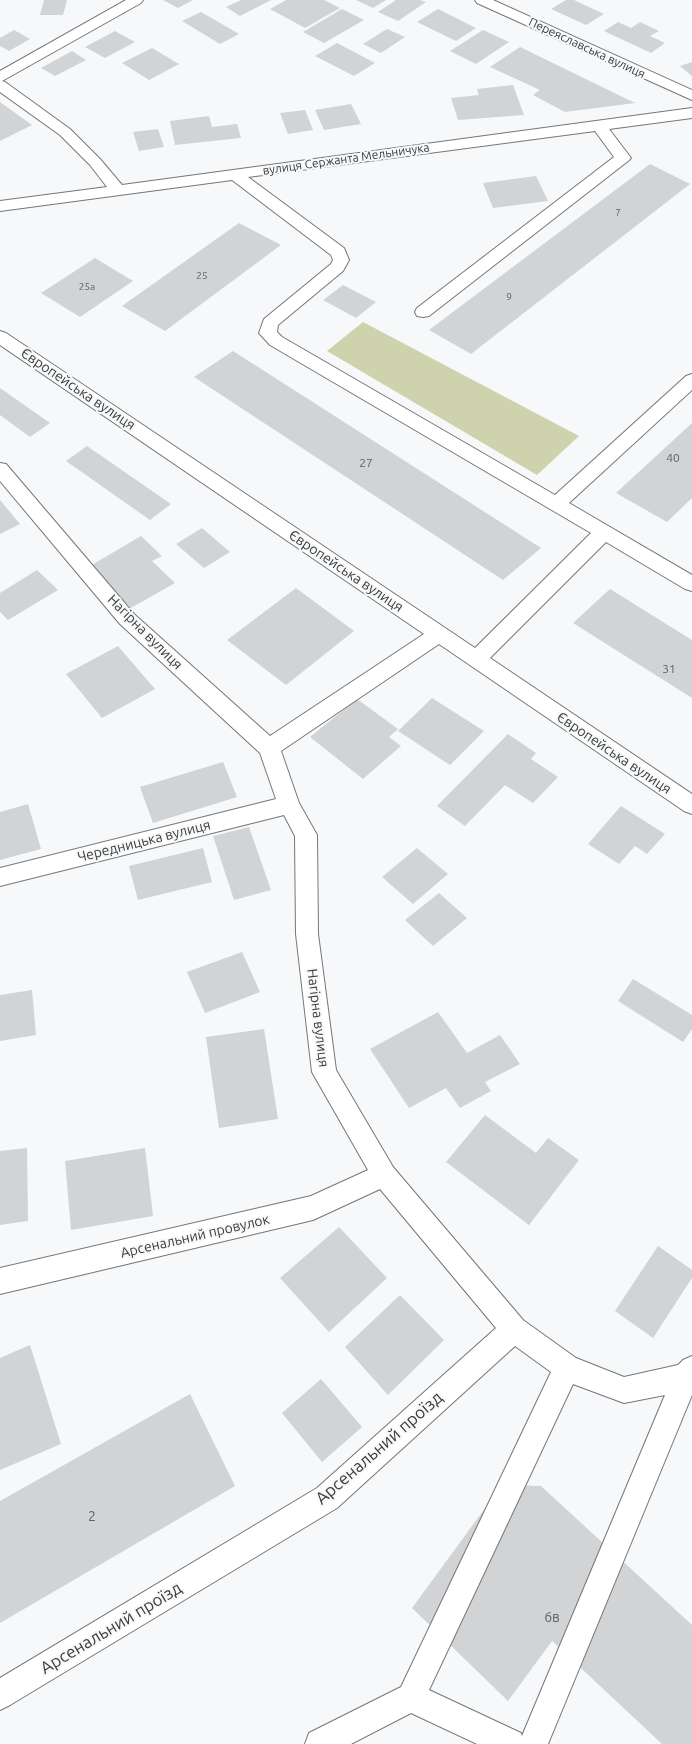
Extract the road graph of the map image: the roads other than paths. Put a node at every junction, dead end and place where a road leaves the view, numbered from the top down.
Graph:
1 (136, 0) edge
2 (482, 0) edge
3 (0, 77) edge
4 (0, 84) edge
5 (692, 96) edge
6 (692, 113) edge
7 (599, 126) junction
8 (234, 174) junction
9 (118, 190) junction
10 (0, 206) edge
11 (423, 312) dead end
12 (0, 337) edge
13 (692, 380) edge
14 (0, 469) edge
15 (556, 504) junction
16 (604, 532) junction
17 (692, 584) edge
18 (439, 634) junction
19 (477, 659) junction
20 (269, 748) junction
21 (289, 805) junction
22 (692, 805) edge
23 (0, 877) edge
24 (384, 1175) junction
25 (0, 1281) edge
26 (514, 1329) junction
27 (566, 1368) junction
28 (689, 1373) edge
29 (0, 1695) edge
30 (411, 1697) junction
31 (320, 1744) edge
32 (510, 1744) edge
33 (533, 1744) edge

1 - 3 street
2 - 5 street, Переяславська вулиця
4 - 9 street
6 - 7 street, вулиця Сержанта Мельничука
7 - 8 street, вулиця Сержанта Мельничука
7 - 11 street
8 - 9 street, вулиця Сержанта Мельничука
8 - 15 street
9 - 10 street, вулиця Сержанта Мельничука
12 - 18 street, Європейська вулиця
13 - 15 street
14 - 20 street, Нагірна вулиця
15 - 16 street
16 - 17 street
16 - 19 street
18 - 19 street, Європейська вулиця
18 - 20 street
19 - 22 street, Європейська вулиця
20 - 21 street, Нагірна вулиця
21 - 23 street, Чередницька вулиця
21 - 24 street, Нагірна вулиця
24 - 25 street, Арсенальний провулок
24 - 26 street, Нагірна вулиця
26 - 27 street
26 - 29 street, Арсенальний проїзд
27 - 28 street
27 - 30 street
28 - 33 street
30 - 31 street
30 - 32 street

